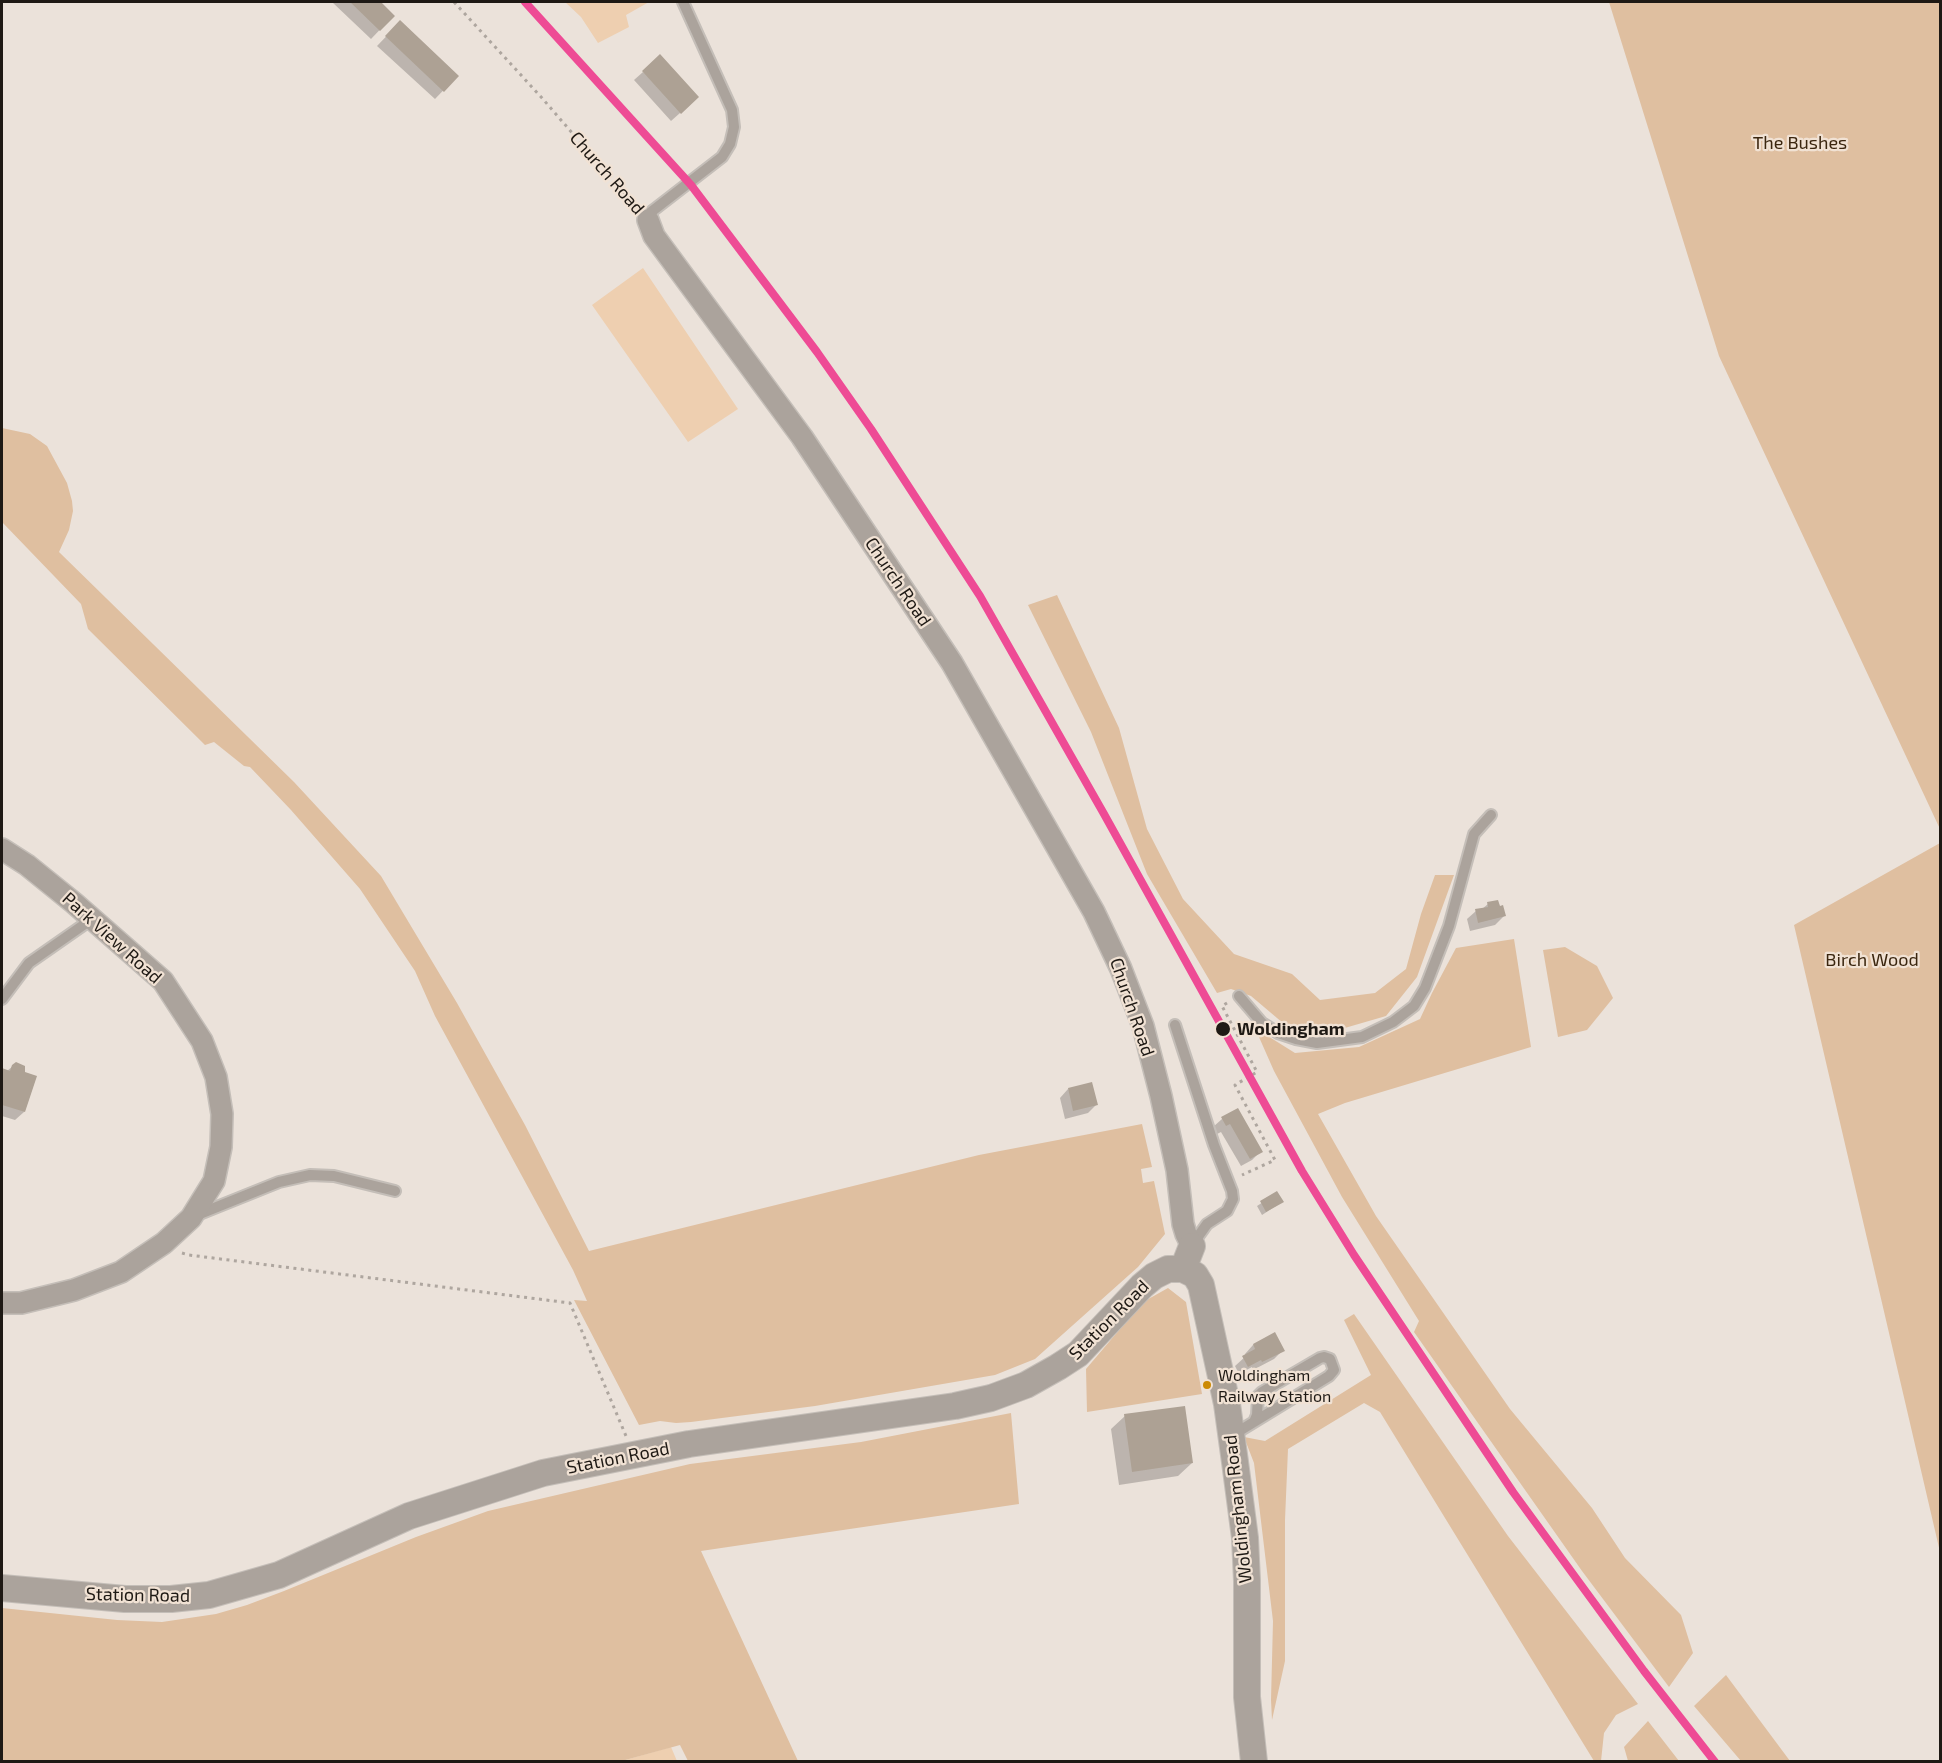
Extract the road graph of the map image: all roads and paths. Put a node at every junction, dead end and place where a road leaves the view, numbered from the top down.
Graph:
1 (454, 2) edge
2 (683, 2) edge
3 (653, 213) junction
4 (1491, 814) dead end
5 (2, 849) edge
6 (92, 919) junction
7 (1239, 996) joint
8 (2, 999) edge
9 (1175, 1025) dead end
10 (1228, 1181) junction
11 (395, 1191) dead end
12 (191, 1218) junction
13 (164, 1242) junction
14 (1188, 1257) junction
15 (2, 1303) edge
16 (1254, 1422) junction
17 (1230, 1436) junction
18 (634, 1455) junction
19 (2, 1588) edge
20 (1254, 1761) edge

1 - 3 path, Church Road
2 - 3 lane
3 - 14 street, Church Road
4 - 7 lane
5 - 6 street, Park View Road
6 - 8 lane
6 - 12 street, Park View Road
7 - 10 path
9 - 10 lane
10 - 14 lane
11 - 12 lane
12 - 13 street, Park View Road
13 - 15 street, Park View Road
13 - 18 path
14 - 17 street, Woldingham Road
14 - 18 street, Station Road
16 - 16 lane
16 - 17 lane
17 - 20 street, Woldingham Road
18 - 19 street, Station Road

